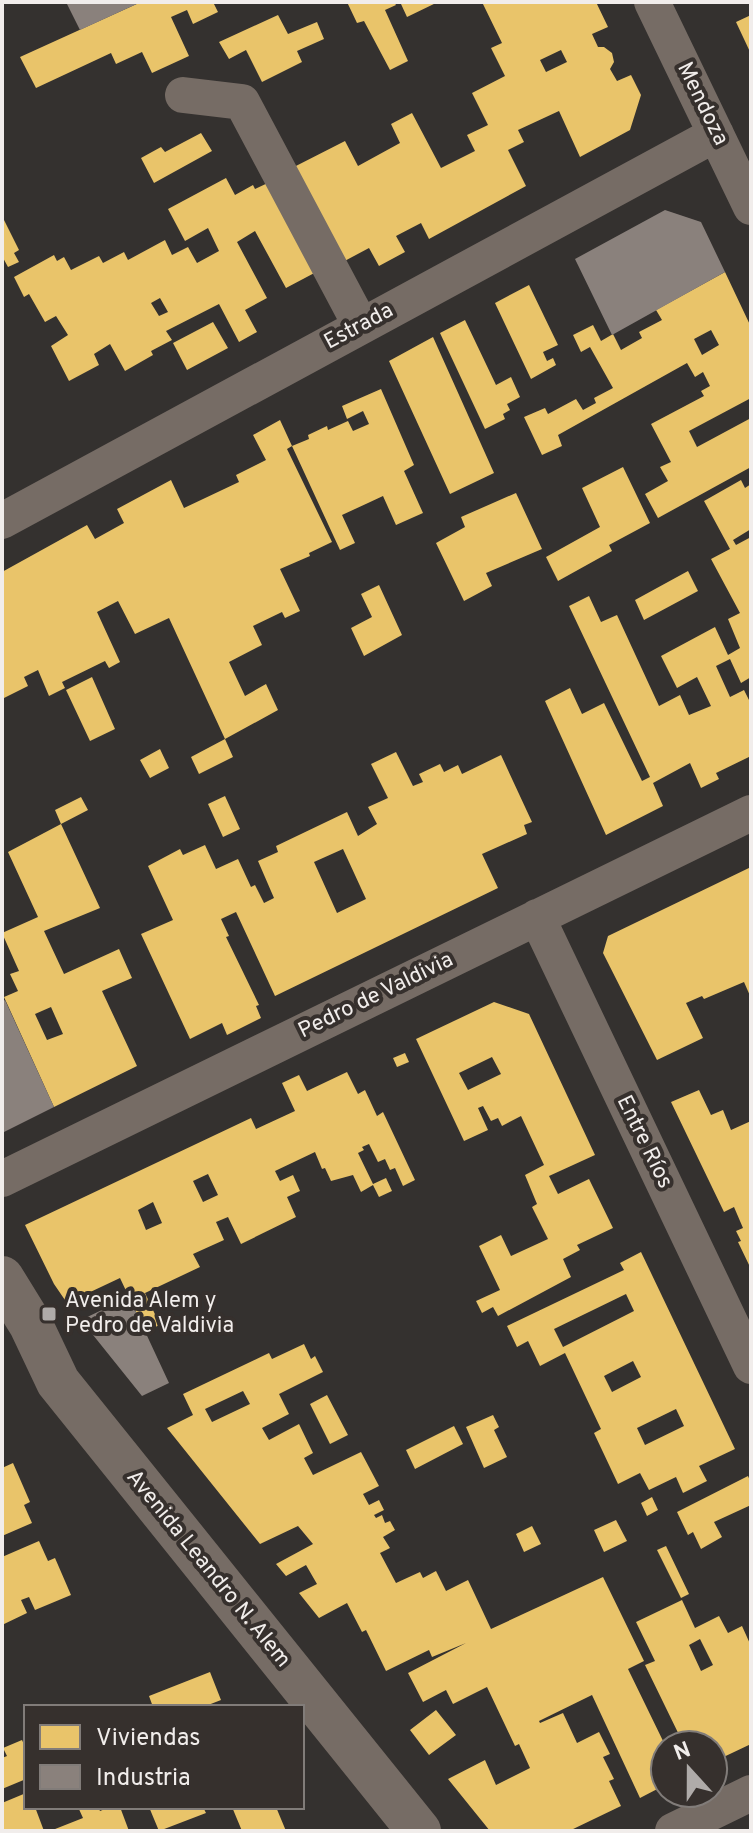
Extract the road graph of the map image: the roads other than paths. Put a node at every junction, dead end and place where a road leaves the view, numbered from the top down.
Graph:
1 (652, 2) edge
2 (183, 95) dead end
3 (716, 134) junction
4 (751, 207) edge
5 (361, 326) junction
6 (2, 521) edge
7 (751, 813) edge
8 (537, 917) junction
9 (2, 1179) edge
10 (2, 1278) edge
11 (2, 1340) edge
12 (751, 1366) edge
13 (58, 1382) junction
14 (751, 1793) edge
15 (419, 1831) edge
16 (673, 1831) edge

1 - 3 street, Mendoza
2 - 5 street
3 - 4 street, Mendoza
3 - 5 street, Estrada
5 - 6 street, Estrada
7 - 8 street, Pedro de Valdivia
8 - 9 street, Pedro de Valdivia
8 - 12 street, Entre Ríos
10 - 13 street, Avenida Leandro N. Alem
11 - 13 street, Avenida Leandro N. Alem
13 - 15 street, Avenida Leandro N. Alem
14 - 16 street

